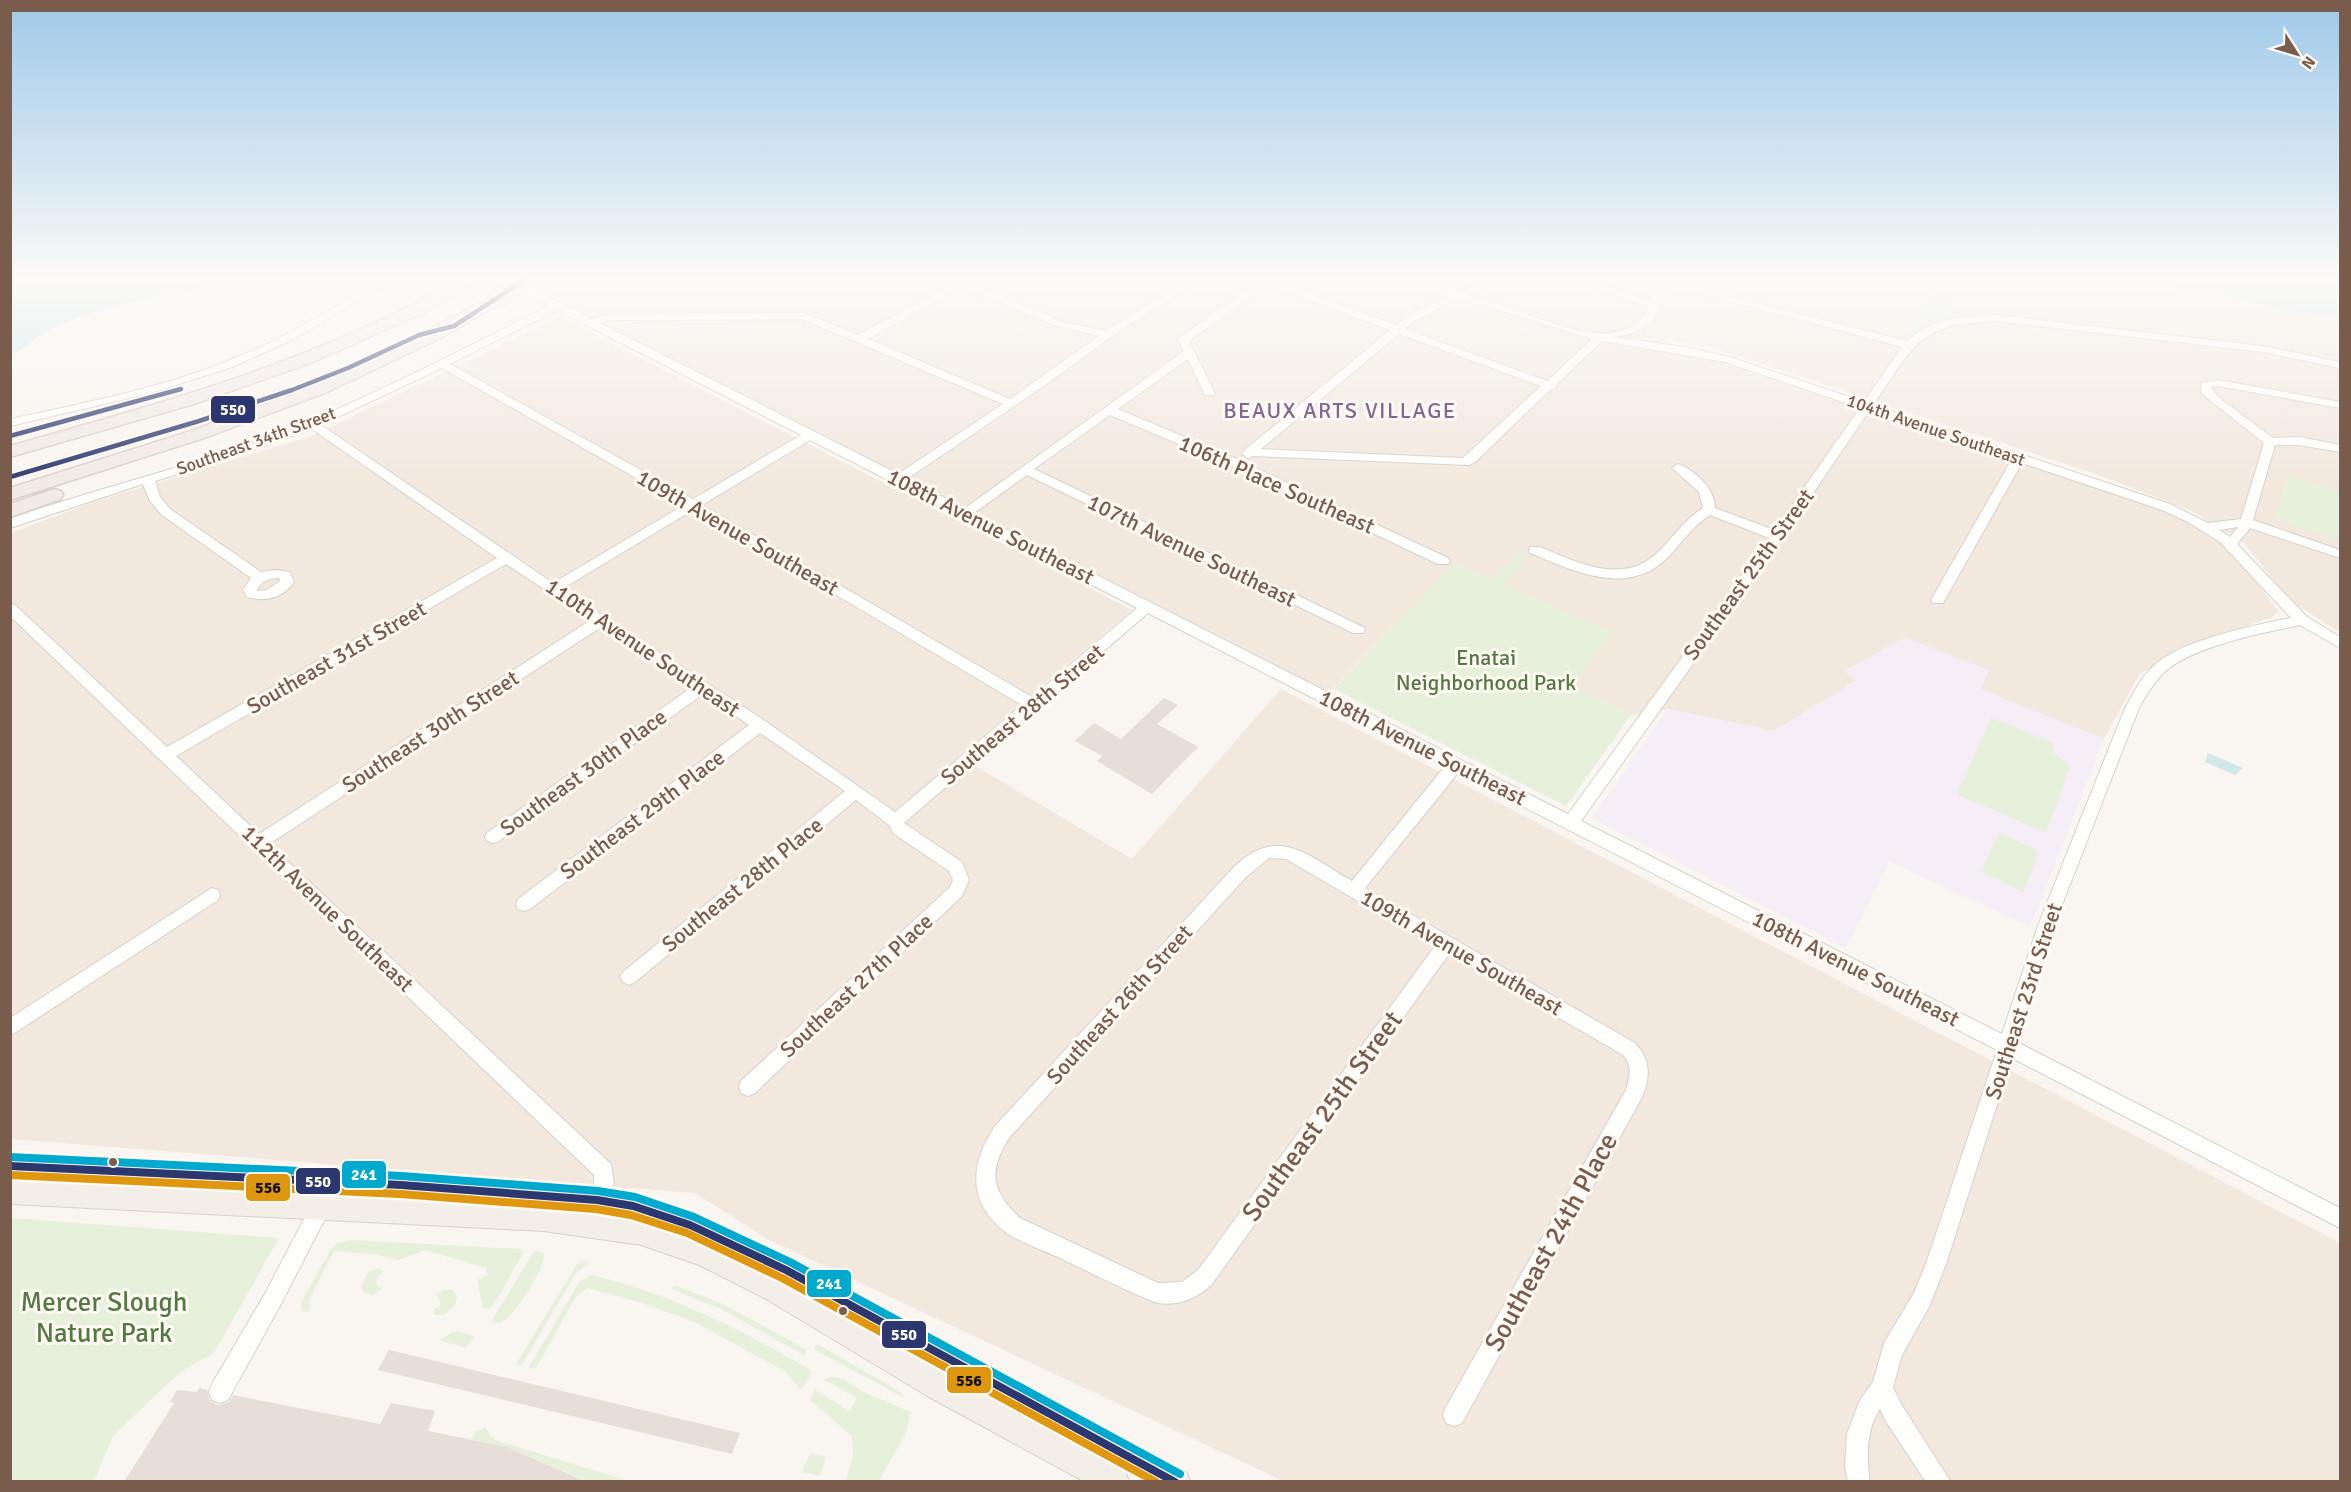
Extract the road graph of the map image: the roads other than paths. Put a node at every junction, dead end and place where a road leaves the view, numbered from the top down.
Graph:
1 (266, 349) edge
2 (300, 349) edge
3 (328, 349) edge
4 (351, 349) edge
5 (389, 349) edge
6 (410, 349) edge
7 (424, 349) edge
8 (470, 349) edge
9 (645, 349) edge
10 (884, 349) edge
11 (1088, 349) edge
12 (1188, 349) edge
13 (1374, 349) edge
14 (1447, 349) edge
15 (1588, 349) edge
16 (1675, 349) edge
17 (1906, 349) edge
18 (2252, 349) edge
19 (1190, 352) junction
20 (441, 363) junction
21 (2340, 365) edge
22 (1551, 386) junction
23 (1209, 393) dead end
24 (1011, 403) junction
25 (2340, 405) edge
26 (1866, 406) junction
27 (1109, 410) junction
28 (10, 423) edge
29 (313, 424) junction
30 (811, 434) junction
31 (10, 436) edge
32 (2270, 442) junction
33 (2340, 448) edge
34 (1250, 452) junction
35 (10, 454) edge
36 (2019, 457) junction
37 (1236, 464) junction
38 (10, 466) edge
39 (1678, 468) dead end
40 (1026, 470) junction
41 (10, 477) edge
42 (148, 478) junction
43 (899, 478) junction
44 (10, 494) edge
45 (692, 504) junction
46 (1709, 510) junction
47 (10, 511) edge
48 (966, 513) junction
49 (2246, 522) junction
50 (10, 524) edge
51 (2208, 528) junction
52 (1777, 536) junction
53 (2230, 543) junction
54 (1535, 550) dead end
55 (2340, 554) edge
56 (506, 558) junction
57 (1443, 561) dead end
58 (260, 578) dead end
59 (554, 588) junction
60 (1938, 600) dead end
61 (1148, 606) junction
62 (10, 608) edge
63 (601, 620) junction
64 (2302, 620) junction
65 (1358, 630) dead end
66 (2340, 643) edge
67 (703, 687) junction
68 (1033, 704) junction
69 (760, 725) junction
70 (166, 755) junction
71 (1456, 764) junction
72 (856, 791) junction
73 (895, 821) junction
74 (1571, 822) junction
75 (492, 837) dead end
76 (259, 842) junction
77 (1272, 850) joint
78 (962, 880) joint
79 (1354, 890) junction
80 (212, 895) dead end
81 (524, 904) dead end
82 (1447, 943) junction
83 (629, 977) dead end
84 (10, 1028) edge
85 (2007, 1046) junction
86 (1641, 1067) joint
87 (748, 1087) dead end
88 (10, 1166) edge
89 (10, 1191) edge
90 (327, 1194) junction
91 (591, 1211) junction
92 (2340, 1218) edge
93 (1194, 1288) joint
94 (1882, 1387) junction
95 (220, 1392) dead end
96 (950, 1392) junction
97 (1025, 1400) junction
98 (1454, 1415) dead end
99 (1115, 1482) edge
100 (1176, 1482) edge
101 (1859, 1482) edge
102 (1940, 1482) edge

1 - 28 street
2 - 31 highway
3 - 35 highway
4 - 38 highway
5 - 41 highway
6 - 44 highway
7 - 47 highway
8 - 20 street, Southeast 34th Street
9 - 30 street, 108th Avenue Southeast
10 - 24 street
11 - 24 street
12 - 19 street
13 - 34 street
14 - 22 street
15 - 22 street
16 - 26 street, 104th Avenue Southeast
17 - 26 street, Southeast 25th Street
18 - 21 street, Southeast 25th Street
19 - 23 street
19 - 27 street
20 - 29 street, Southeast 34th Street
20 - 45 street, 109th Avenue Southeast
22 - 34 street
24 - 43 street
25 - 32 street
26 - 36 street, 104th Avenue Southeast
26 - 52 street, Southeast 25th Street
27 - 37 street, 106th Place Southeast
27 - 40 street
29 - 42 street, Southeast 34th Street
29 - 56 street, 110th Avenue Southeast
30 - 43 street, 108th Avenue Southeast
30 - 45 street
32 - 33 street
32 - 49 street
34 - 37 street
36 - 51 street, 104th Avenue Southeast
36 - 60 street
37 - 57 street, 106th Place Southeast
39 - 46 street
40 - 48 street
40 - 65 street, 107th Avenue Southeast
42 - 50 street, Southeast 34th Street
42 - 58 street
43 - 48 street, 108th Avenue Southeast
45 - 59 street
45 - 68 street, 109th Avenue Southeast
46 - 52 street
46 - 54 street
48 - 61 street, 108th Avenue Southeast
49 - 51 street
49 - 53 street
49 - 55 street
51 - 53 street, 104th Avenue Southeast
52 - 74 street, Southeast 25th Street
53 - 64 street, 104th Avenue Southeast
56 - 59 street, 110th Avenue Southeast
56 - 70 street, Southeast 31st Street
59 - 63 street, 110th Avenue Southeast
61 - 68 street, Southeast 28th Street
61 - 71 street, 108th Avenue Southeast
62 - 70 street, 112th Avenue Southeast
63 - 67 street, 110th Avenue Southeast
63 - 76 street, Southeast 30th Street
64 - 66 street, 104th Avenue Southeast
64 - 85 street, Southeast 23rd Street
67 - 69 street, 110th Avenue Southeast
67 - 75 street, Southeast 30th Place
68 - 73 street, Southeast 28th Street
69 - 72 street, 110th Avenue Southeast
69 - 81 street, Southeast 29th Place
70 - 76 street, 112th Avenue Southeast
71 - 74 street, 108th Avenue Southeast
71 - 79 street
72 - 73 street, 110th Avenue Southeast
72 - 83 street, Southeast 28th Place
73 - 78 street, 110th Avenue Southeast
74 - 85 street, 108th Avenue Southeast
76 - 91 street, 112th Avenue Southeast
77 - 79 street, 109th Avenue Southeast
77 - 93 street, Southeast 26th Street
78 - 87 street, Southeast 27th Place
79 - 82 street, 109th Avenue Southeast
80 - 84 street
82 - 86 street, 109th Avenue Southeast
82 - 93 street, Southeast 25th Street
85 - 92 street, 108th Avenue Southeast
85 - 94 street, Southeast 23rd Street
86 - 98 street, Southeast 24th Place
88 - 90 main road
89 - 90 main road
90 - 91 main road
90 - 95 street
91 - 96 main road
91 - 97 main road
94 - 101 street, Southeast 23rd Street
94 - 102 street
96 - 97 main road
96 - 99 main road
97 - 100 main road

